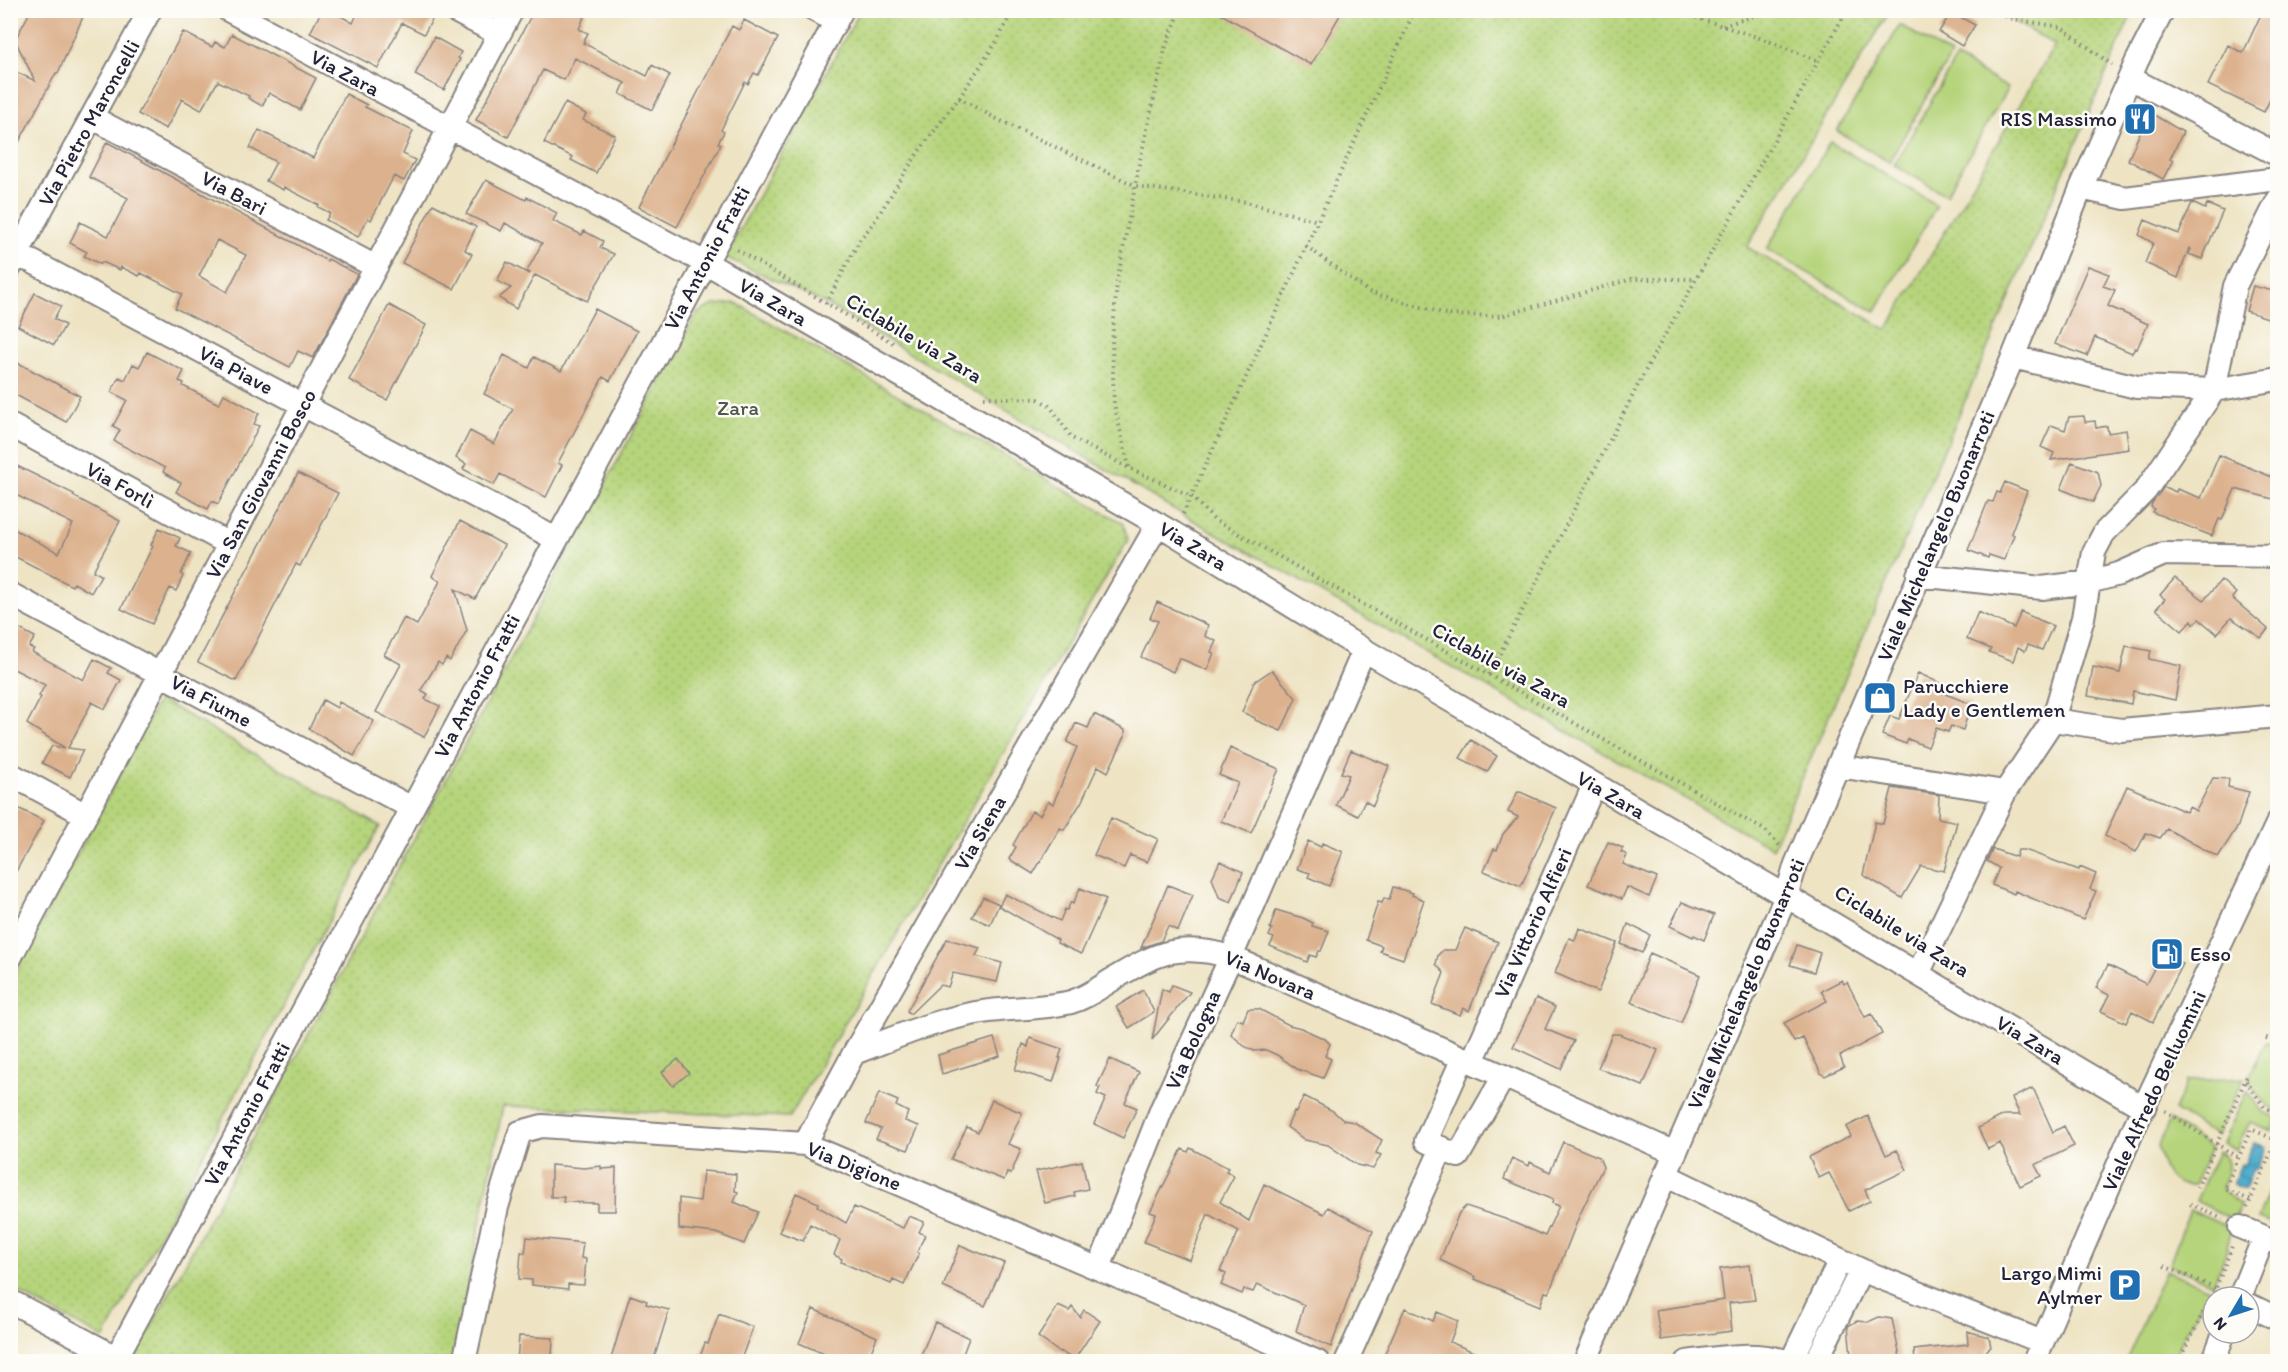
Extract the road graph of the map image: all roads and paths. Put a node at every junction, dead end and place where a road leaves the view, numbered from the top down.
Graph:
1 (150, 10) edge
2 (228, 10) edge
3 (453, 10) edge
4 (512, 10) edge
5 (815, 10) edge
6 (1013, 10) edge
7 (1181, 10) edge
8 (1415, 10) edge
9 (1673, 10) edge
10 (1771, 10) edge
11 (1847, 10) edge
12 (1995, 10) edge
13 (2163, 10) edge
14 (839, 16) edge
15 (1721, 27) junction
16 (499, 34) junction
17 (1819, 60) junction
18 (2130, 78) junction
19 (959, 98) junction
20 (93, 118) junction
21 (450, 129) junction
22 (2277, 155) edge
23 (2277, 179) edge
24 (1136, 186) junction
25 (2081, 188) junction
26 (2277, 200) edge
27 (1318, 221) junction
28 (729, 245) dead end
29 (1306, 246) junction
30 (13, 259) edge
31 (705, 263) junction
32 (376, 267) junction
33 (1696, 279) junction
34 (826, 304) junction
35 (896, 345) dead end
36 (2013, 357) junction
37 (2277, 379) edge
38 (2214, 390) junction
39 (976, 393) dead end
40 (303, 405) junction
41 (10, 425) edge
42 (1129, 468) junction
43 (1191, 496) junction
44 (1165, 528) junction
45 (556, 540) junction
46 (229, 544) junction
47 (2277, 556) edge
48 (1918, 575) junction
49 (2089, 582) junction
50 (10, 594) edge
51 (1364, 650) junction
52 (160, 674) junction
53 (1489, 675) junction
54 (2277, 716) edge
55 (2053, 720) junction
56 (1838, 766) junction
57 (10, 774) edge
58 (1594, 785) junction
59 (2005, 792) junction
60 (412, 808) junction
61 (86, 815) junction
62 (2277, 822) edge
63 (1796, 864) junction
64 (1786, 896) junction
65 (11, 957) edge
66 (1231, 957) junction
67 (1918, 974) junction
68 (2266, 1038) dead end
69 (2277, 1042) edge
70 (854, 1053) junction
71 (1468, 1060) junction
72 (2248, 1074) dead end
73 (1504, 1076) junction
74 (2246, 1081) junction
75 (2146, 1103) junction
76 (2277, 1114) edge
77 (2277, 1138) edge
78 (805, 1144) junction
79 (2217, 1144) junction
80 (1442, 1148) junction
81 (1675, 1153) junction
82 (2237, 1157) junction
83 (1665, 1175) junction
84 (2197, 1188) dead end
85 (2250, 1200) junction
86 (2190, 1204) dead end
87 (2240, 1227) junction
88 (2271, 1240) edge
89 (1839, 1260) junction
90 (2164, 1266) dead end
91 (1099, 1268) junction
92 (1861, 1270) junction
93 (2209, 1285) edge
94 (2217, 1285) edge
95 (2239, 1285) edge
96 (10, 1301) edge
97 (2261, 1311) edge
98 (2201, 1315) edge
99 (2277, 1319) edge
100 (2219, 1345) edge
101 (2038, 1352) edge
102 (119, 1360) edge
103 (464, 1362) edge
104 (1318, 1362) edge
105 (1346, 1362) edge
106 (1585, 1362) edge
107 (1687, 1362) edge
108 (1790, 1362) edge
109 (1816, 1362) edge
110 (2178, 1362) edge
111 (2213, 1362) edge

1 - 20 street, Via Pietro Maroncelli
2 - 21 street, Via Zara
3 - 16 street
4 - 16 street, Via San Giovanni Bosco
5 - 14 street
6 - 19 path
7 - 24 path
8 - 27 path
9 - 15 path
10 - 15 path
11 - 17 path
12 - 18 path
13 - 18 street, Viale Michelangelo Buonarroti
14 - 31 street, Via Antonio Fratti
15 - 17 path
16 - 21 street, Via San Giovanni Bosco
17 - 33 path
18 - 22 street
18 - 25 street, Viale Michelangelo Buonarroti
19 - 24 path
19 - 34 path
20 - 30 street, Via Pietro Maroncelli
20 - 32 street, Via Bari
21 - 31 street, Via Zara
21 - 32 street, Via San Giovanni Bosco
23 - 25 street
24 - 27 path
24 - 42 path
25 - 36 street, Viale Michelangelo Buonarroti
26 - 38 street
27 - 29 path
28 - 34 path, Ciclabile via Zara
29 - 33 path
29 - 43 path
30 - 40 street, Via Piave
31 - 44 street, Via Zara
31 - 45 street, Via Antonio Fratti
32 - 40 street, Via San Giovanni Bosco
33 - 53 path
34 - 35 path, Ciclabile via Zara
36 - 38 street
36 - 48 street, Viale Michelangelo Buonarroti
37 - 38 street
38 - 49 street
39 - 42 path, Ciclabile via Zara
40 - 45 street, Via Piave
40 - 46 street, Via San Giovanni Bosco
41 - 46 street, Via Forlì
42 - 43 path, Ciclabile via Zara
43 - 44 path
43 - 53 path, Ciclabile via Zara
44 - 51 street, Via Zara
44 - 70 street, Via Siena
45 - 60 street, Via Antonio Fratti
46 - 52 street, Via San Giovanni Bosco
47 - 49 street
48 - 49 street
48 - 56 street, Viale Michelangelo Buonarroti
49 - 55 street
50 - 52 street, Via Fiume
51 - 58 street, Via Zara
51 - 66 street, Via Bologna
52 - 60 street, Via Fiume
52 - 61 street, Via San Giovanni Bosco
53 - 63 path, Ciclabile via Zara
54 - 55 street
55 - 59 street
56 - 59 street
56 - 63 street, Viale Michelangelo Buonarroti
57 - 61 street
58 - 64 street, Via Zara
58 - 71 street, Via Vittorio Alfieri
59 - 67 street
60 - 102 street, Via Antonio Fratti
61 - 65 street, Via San Giovanni Bosco
62 - 75 street, Viale Alfredo Belluomini
63 - 64 street, Viale Michelangelo Buonarroti
64 - 67 street, Via Zara
64 - 81 street, Viale Michelangelo Buonarroti
66 - 70 street, Via Novara
66 - 71 street, Via Novara
66 - 91 street, Via Bologna
67 - 75 street, Via Zara
68 - 69 path
70 - 78 street, Via Siena
71 - 73 street, Via Novara
71 - 80 street, Via Vittorio Alfieri
72 - 74 path
73 - 80 street
73 - 81 street, Via Novara
74 - 76 path
74 - 79 path
75 - 79 path
75 - 101 street, Viale Alfredo Belluomini
77 - 82 path
77 - 85 path
78 - 91 street, Via Digione
78 - 103 street, Via Digione
79 - 82 path
79 - 84 path
80 - 105 street
81 - 83 street, Viale Michelangelo Buonarroti
82 - 85 path
83 - 89 street
83 - 106 street, Viale Michelangelo Buonarroti
85 - 87 path
86 - 87 path
87 - 88 street
87 - 94 path
88 - 95 street
89 - 92 street
89 - 108 street
90 - 93 path
91 - 104 street, Via Digione
92 - 101 street
92 - 109 street
96 - 102 street
97 - 99 street
98 - 110 path
100 - 111 street
107 - 108 street

